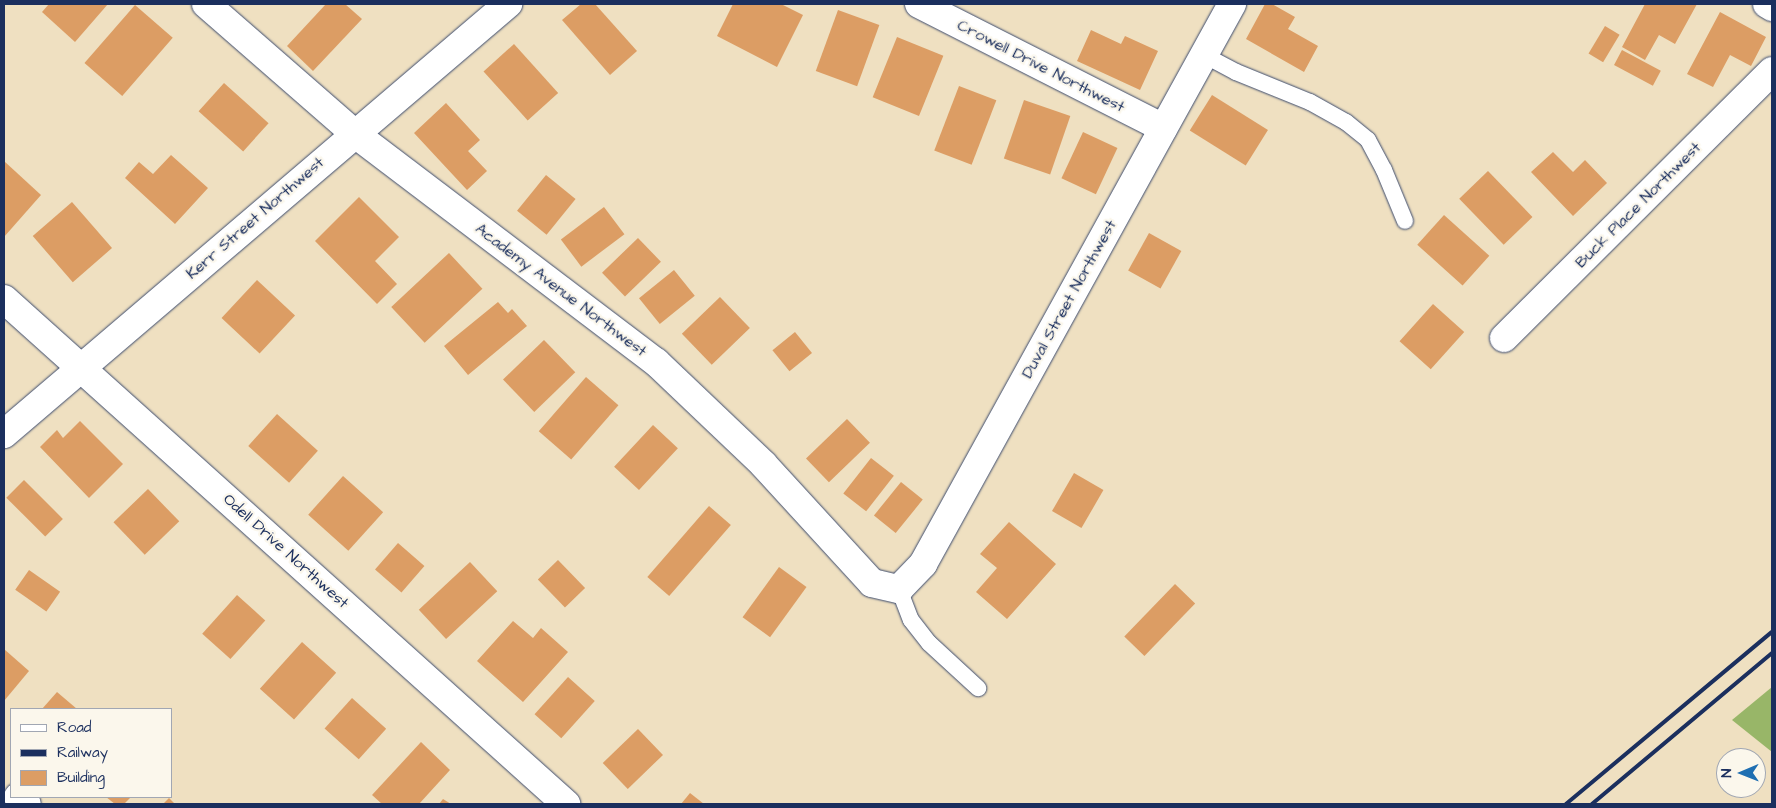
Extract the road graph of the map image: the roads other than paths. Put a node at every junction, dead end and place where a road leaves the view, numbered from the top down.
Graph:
1 (206, 4) edge
2 (508, 4) edge
3 (919, 4) edge
4 (1232, 4) edge
5 (1766, 4) edge
6 (1772, 7) edge
7 (1204, 54) junction
8 (1772, 71) edge
9 (1163, 128) junction
10 (354, 133) junction
11 (1405, 222) dead end
12 (4, 299) edge
13 (1504, 338) dead end
14 (82, 366) junction
15 (4, 434) edge
16 (899, 589) junction
17 (978, 688) dead end
18 (566, 804) edge

1 - 10 street, Academy Avenue Northwest
2 - 10 street, Kerr Street Northwest
3 - 9 street, Crowell Drive Northwest
4 - 7 street, Duval Street Northwest
5 - 6 street
7 - 9 street, Duval Street Northwest
7 - 11 lane
8 - 13 street, Buck Place Northwest
9 - 16 street, Duval Street Northwest
10 - 14 street, Kerr Street Northwest
10 - 16 street, Academy Avenue Northwest
12 - 14 street, Odell Drive Northwest
14 - 15 street, Kerr Street Northwest
14 - 18 street, Odell Drive Northwest
16 - 17 lane

